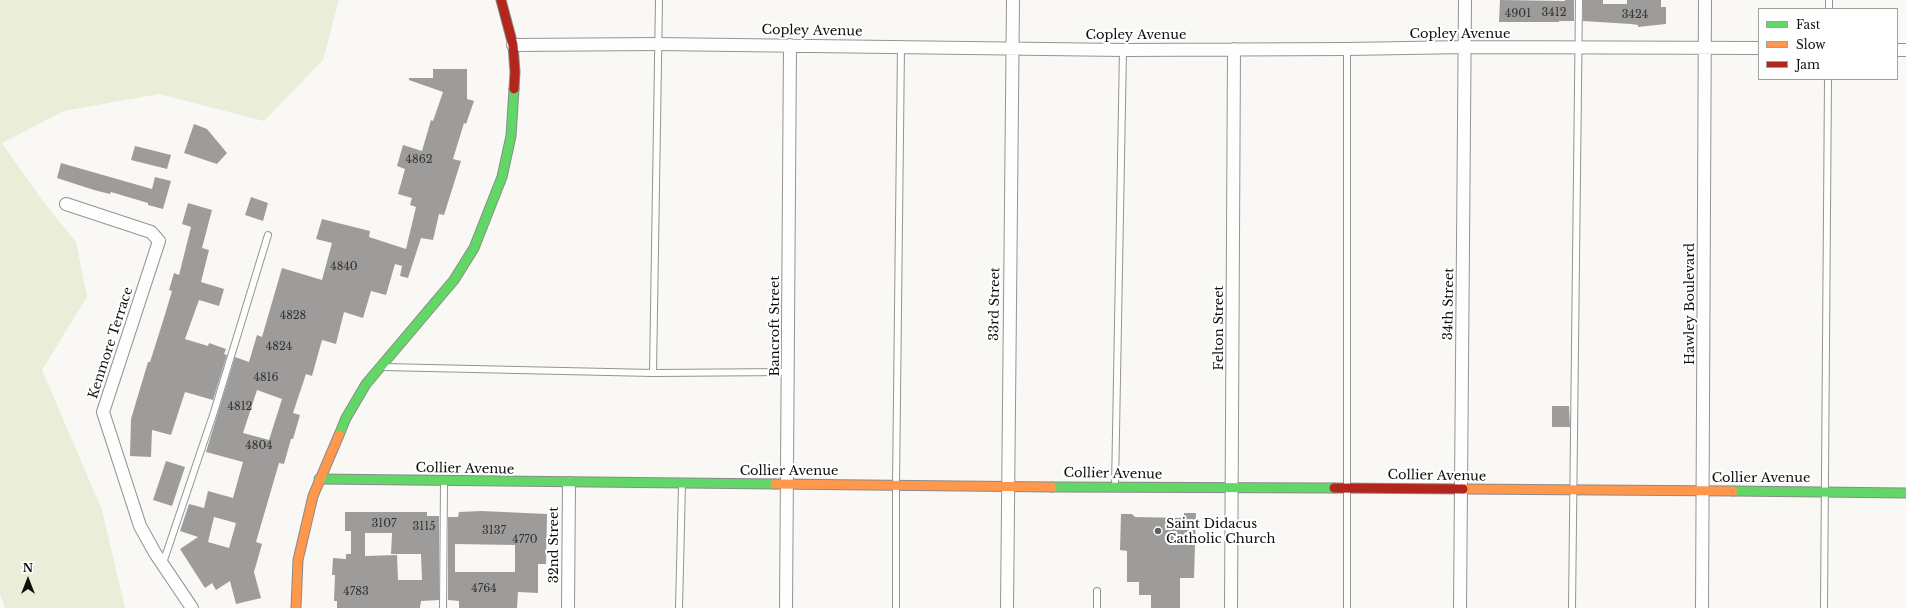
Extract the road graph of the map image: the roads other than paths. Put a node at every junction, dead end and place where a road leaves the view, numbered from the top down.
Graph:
1 (501, 0) edge
2 (659, 0) edge
3 (1013, 0) edge
4 (1465, 0) edge
5 (1579, 0) edge
6 (1705, 0) edge
7 (657, 44) junction
8 (513, 45) junction
9 (790, 45) junction
10 (901, 46) junction
11 (1465, 47) junction
12 (1578, 48) junction
13 (1705, 48) junction
14 (1758, 48) edge
15 (1013, 49) junction
16 (1234, 49) junction
17 (1347, 49) junction
18 (1123, 50) junction
19 (1828, 80) edge
20 (66, 204) dead end
21 (268, 235) dead end
22 (380, 367) junction
23 (789, 372) junction
24 (653, 373) junction
25 (319, 479) junction
26 (444, 482) junction
27 (569, 482) junction
28 (682, 484) junction
29 (787, 484) junction
30 (896, 485) junction
31 (1007, 486) junction
32 (1115, 487) junction
33 (1348, 488) junction
34 (1232, 489) junction
35 (1461, 490) junction
36 (1573, 490) junction
37 (1703, 491) junction
38 (1825, 492) junction
39 (1906, 492) edge
40 (162, 565) junction
41 (1097, 591) dead end
42 (192, 608) edge
43 (296, 608) edge
44 (443, 608) edge
45 (568, 608) edge
46 (679, 608) edge
47 (786, 608) edge
48 (896, 608) edge
49 (1007, 608) edge
50 (1097, 608) edge
51 (1231, 608) edge
52 (1347, 608) edge
53 (1460, 608) edge
54 (1572, 608) edge
55 (1702, 608) edge
56 (1824, 608) edge

1 - 8 street
2 - 7 lane
3 - 15 street, 33rd Street
4 - 11 street, 34th Street
5 - 12 lane
6 - 13 street, Hawley Boulevard
7 - 8 street, Copley Avenue
7 - 9 street, Copley Avenue
7 - 24 lane
8 - 22 street
9 - 10 street, Copley Avenue
9 - 23 street, Bancroft Street
10 - 15 street, Copley Avenue
10 - 30 lane
11 - 12 street, Copley Avenue
11 - 17 street, Copley Avenue
11 - 35 street, 34th Street
12 - 13 street, Copley Avenue
12 - 36 lane
13 - 14 street, Copley Avenue
13 - 37 street, Hawley Boulevard
15 - 18 street, Copley Avenue
15 - 31 street, 33rd Street
16 - 17 street, Copley Avenue
16 - 18 street, Copley Avenue
16 - 34 street, Felton Street
17 - 33 lane
18 - 32 lane
19 - 38 lane
20 - 40 street, Kenmore Terrace
21 - 40 lane
22 - 24 lane
22 - 25 street
23 - 24 lane
23 - 29 street, Bancroft Street
25 - 26 street, Collier Avenue
25 - 43 street
26 - 27 street, Collier Avenue
26 - 44 lane
27 - 28 street, Collier Avenue
27 - 45 street, 32nd Street
28 - 29 street, Collier Avenue
28 - 46 lane
29 - 30 street, Collier Avenue
29 - 47 street, Bancroft Street
30 - 31 street, Collier Avenue
30 - 48 lane
31 - 32 street, Collier Avenue
31 - 49 street, 33rd Street
32 - 34 street, Collier Avenue
33 - 34 street, Collier Avenue
33 - 35 street, Collier Avenue
33 - 52 lane
34 - 51 street, Felton Street
35 - 36 street, Collier Avenue
35 - 53 street, 34th Street
36 - 37 street, Collier Avenue
36 - 54 lane
37 - 38 street, Collier Avenue
37 - 55 street, Hawley Boulevard
38 - 39 street, Collier Avenue
38 - 56 lane
40 - 42 street, Kenmore Terrace
41 - 50 lane

